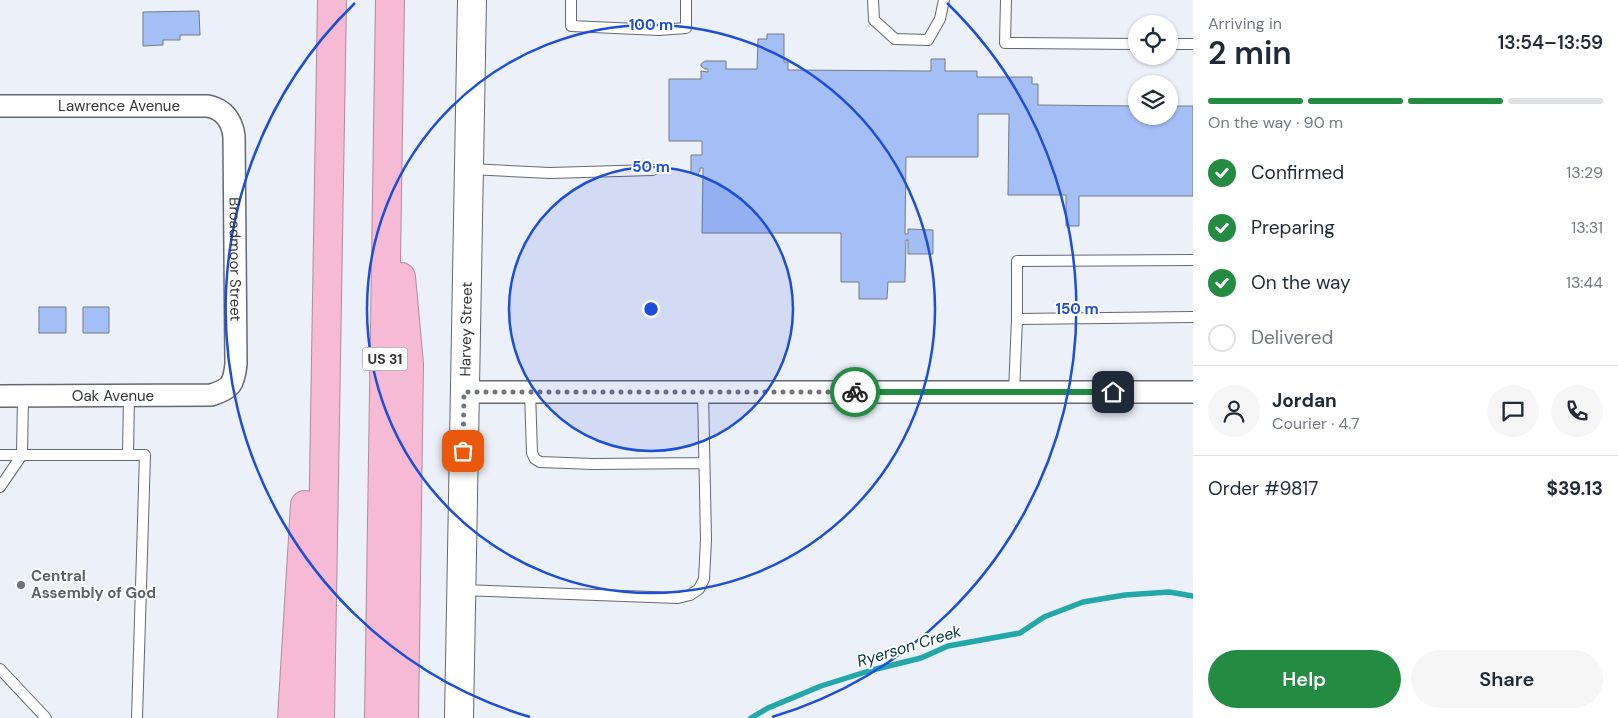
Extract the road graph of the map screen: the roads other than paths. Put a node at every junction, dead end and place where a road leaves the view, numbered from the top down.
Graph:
1 (332, 0) edge
2 (390, 0) edge
3 (472, 0) edge
4 (571, 0) edge
5 (686, 0) edge
6 (873, 0) edge
7 (944, 0) edge
8 (1006, 0) edge
9 (1128, 44) edge
10 (1178, 44) edge
11 (1193, 44) edge
12 (329, 104) junction
13 (0, 106) edge
14 (231, 123) joint
15 (388, 134) junction
16 (469, 168) junction
17 (653, 170) dead end
18 (1193, 260) edge
19 (1193, 317) edge
20 (1016, 319) junction
21 (225, 391) joint
22 (464, 392) junction
23 (530, 392) junction
24 (703, 392) junction
25 (1014, 392) junction
26 (1193, 392) edge
27 (0, 396) edge
28 (23, 396) junction
29 (129, 396) junction
30 (0, 455) edge
31 (22, 455) junction
32 (128, 455) junction
33 (704, 463) junction
34 (0, 487) edge
35 (461, 590) junction
36 (0, 670) edge
37 (46, 718) edge
38 (136, 718) edge
39 (292, 718) edge
40 (320, 718) edge
41 (379, 718) edge
42 (404, 718) edge
43 (459, 718) edge

1 - 12 highway
2 - 15 highway, US 31
3 - 16 street, Harvey Street
4 - 5 lane
6 - 7 lane
8 - 9 lane
10 - 11 lane
12 - 39 highway
12 - 40 highway
13 - 14 street, Lawrence Avenue
14 - 21 street, Broadmoor Street
15 - 41 highway, US 31
15 - 42 highway
16 - 17 lane
16 - 22 street, Harvey Street
18 - 20 lane
19 - 20 lane
20 - 25 lane
21 - 29 street, Oak Avenue
22 - 23 street
22 - 35 street, Harvey Street
23 - 24 street
23 - 33 lane
24 - 25 street
24 - 33 lane
25 - 26 street
27 - 28 street, Oak Avenue
28 - 29 street, Oak Avenue
28 - 31 lane
29 - 32 lane
30 - 31 lane
31 - 32 lane
31 - 34 lane
32 - 38 lane
33 - 35 lane
35 - 43 street, Harvey Street
36 - 37 lane

